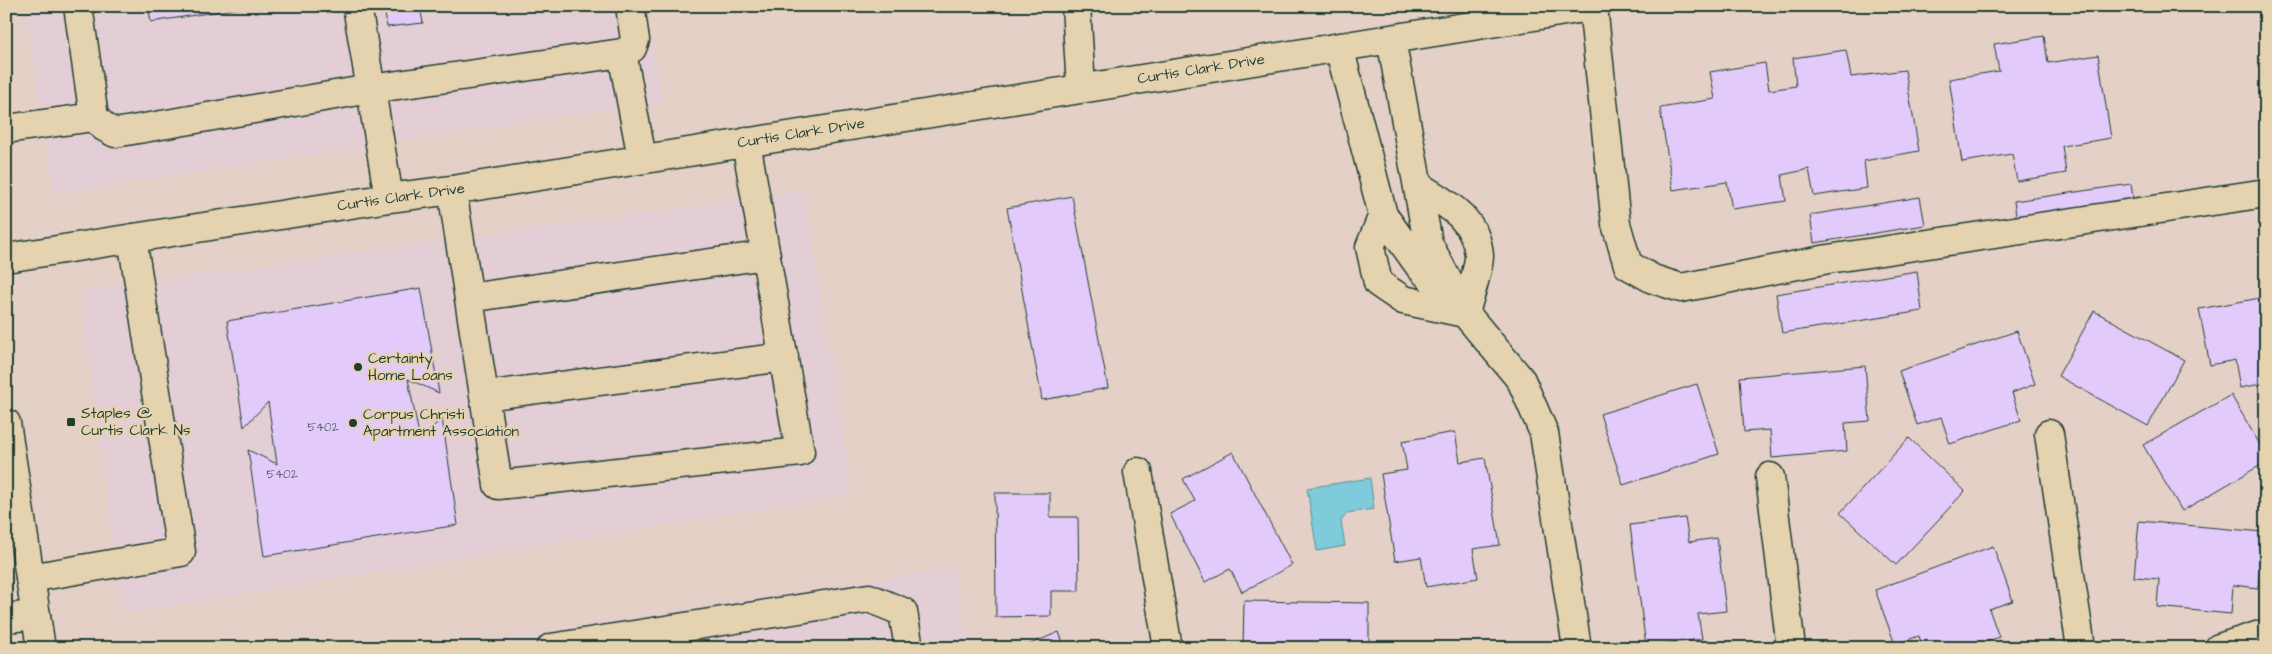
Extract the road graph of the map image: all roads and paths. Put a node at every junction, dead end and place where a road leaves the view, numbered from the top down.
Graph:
1 (78, 6) edge
2 (356, 6) edge
3 (630, 6) edge
4 (1076, 6) edge
5 (1594, 6) edge
6 (1390, 39) junction
7 (1339, 47) junction
8 (622, 53) junction
9 (1080, 88) junction
10 (370, 89) junction
11 (94, 116) junction
12 (6, 129) edge
13 (746, 142) junction
14 (642, 158) junction
15 (1418, 186) junction
16 (452, 190) junction
17 (2266, 193) edge
18 (389, 198) junction
19 (1383, 215) junction
20 (132, 238) junction
21 (766, 255) junction
22 (6, 258) edge
23 (469, 298) junction
24 (1465, 313) junction
25 (784, 357) junction
26 (484, 396) junction
27 (2049, 434) dead end
28 (7, 438) edge
29 (1138, 472) dead end
30 (1770, 477) dead end
31 (13, 517) edge
32 (30, 578) junction
33 (36, 615) junction
34 (6, 618) edge
35 (2266, 633) edge
36 (579, 646) edge
37 (41, 648) edge
38 (551, 648) edge
39 (909, 648) edge
40 (1168, 648) edge
41 (1577, 648) edge
42 (1791, 648) edge
43 (2080, 648) edge
44 (2219, 648) edge

1 - 11 street
2 - 10 street
3 - 8 street
4 - 9 street
5 - 6 street, Curtis Clark Drive
5 - 17 street
6 - 7 street, Curtis Clark Drive
6 - 15 street
7 - 9 street, Curtis Clark Drive
7 - 19 street
8 - 10 street
8 - 14 street
9 - 13 street, Curtis Clark Drive
10 - 11 street
10 - 18 street
11 - 12 street
13 - 14 street, Curtis Clark Drive
13 - 21 street
14 - 16 street, Curtis Clark Drive
15 - 24 street
15 - 24 street
16 - 18 street, Curtis Clark Drive
16 - 23 street
18 - 20 street, Curtis Clark Drive
19 - 24 street
19 - 24 street
20 - 22 street, Curtis Clark Drive
20 - 32 street
21 - 23 street
21 - 25 street
23 - 26 street
24 - 41 street
25 - 26 street
25 - 26 street
27 - 43 street
28 - 31 street
29 - 40 street
30 - 42 street
31 - 32 street
32 - 33 street
33 - 34 street
33 - 37 street
35 - 44 street
36 - 38 street
36 - 39 street

